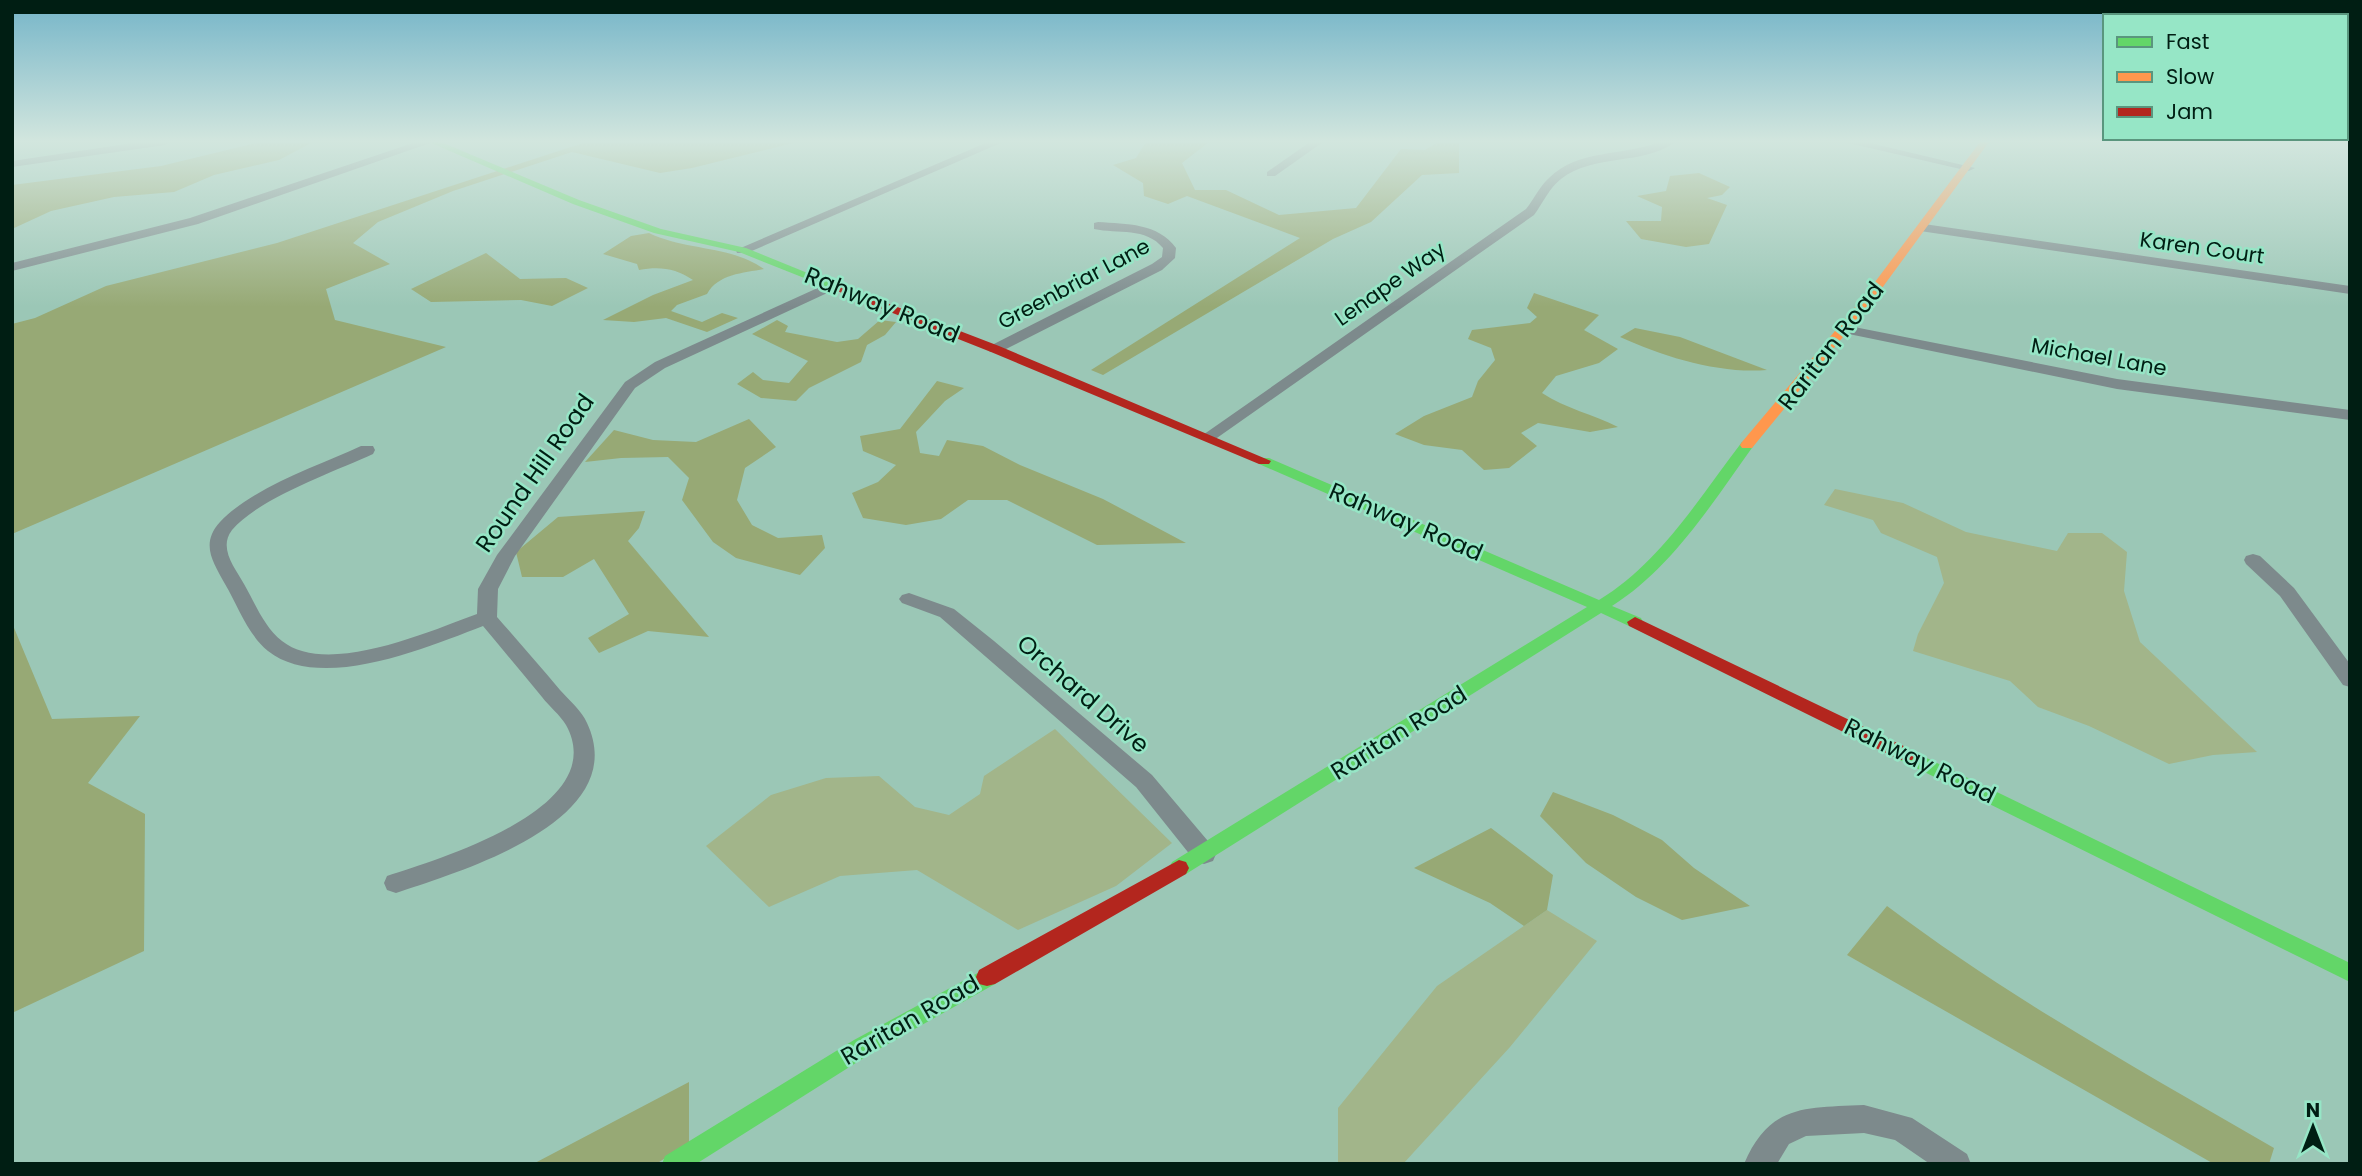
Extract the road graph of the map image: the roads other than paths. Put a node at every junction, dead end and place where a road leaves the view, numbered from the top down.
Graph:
1 (266, 197) edge
2 (566, 197) edge
3 (868, 197) edge
4 (1543, 197) edge
5 (1947, 197) edge
6 (1098, 226) dead end
7 (1924, 228) junction
8 (742, 250) junction
9 (12, 267) edge
10 (833, 285) junction
11 (2350, 290) edge
12 (1844, 329) junction
13 (995, 349) junction
14 (2350, 415) edge
15 (1208, 437) junction
16 (367, 450) dead end
17 (2253, 560) dead end
18 (909, 599) dead end
19 (1603, 606) junction
20 (487, 618) junction
21 (2350, 680) edge
22 (1204, 854) junction
23 (396, 883) dead end
24 (2350, 972) edge
25 (674, 1164) edge
26 (1759, 1164) edge
27 (1956, 1164) edge

1 - 9 street
2 - 8 street, Rahway Road
3 - 8 street
4 - 15 street, Lenape Way
5 - 7 street, Raritan Road
6 - 13 street, Greenbriar Lane
7 - 11 street, Karen Court
7 - 12 street, Raritan Road
8 - 10 street, Rahway Road
10 - 13 street, Rahway Road
10 - 20 street, Round Hill Road
12 - 14 street, Michael Lane
12 - 19 street, Raritan Road
13 - 15 street, Rahway Road
15 - 19 street, Rahway Road
16 - 20 street
17 - 21 street
18 - 22 street, Orchard Drive
19 - 22 street, Raritan Road
19 - 24 street, Rahway Road
20 - 23 street
22 - 25 street, Raritan Road
26 - 27 street

